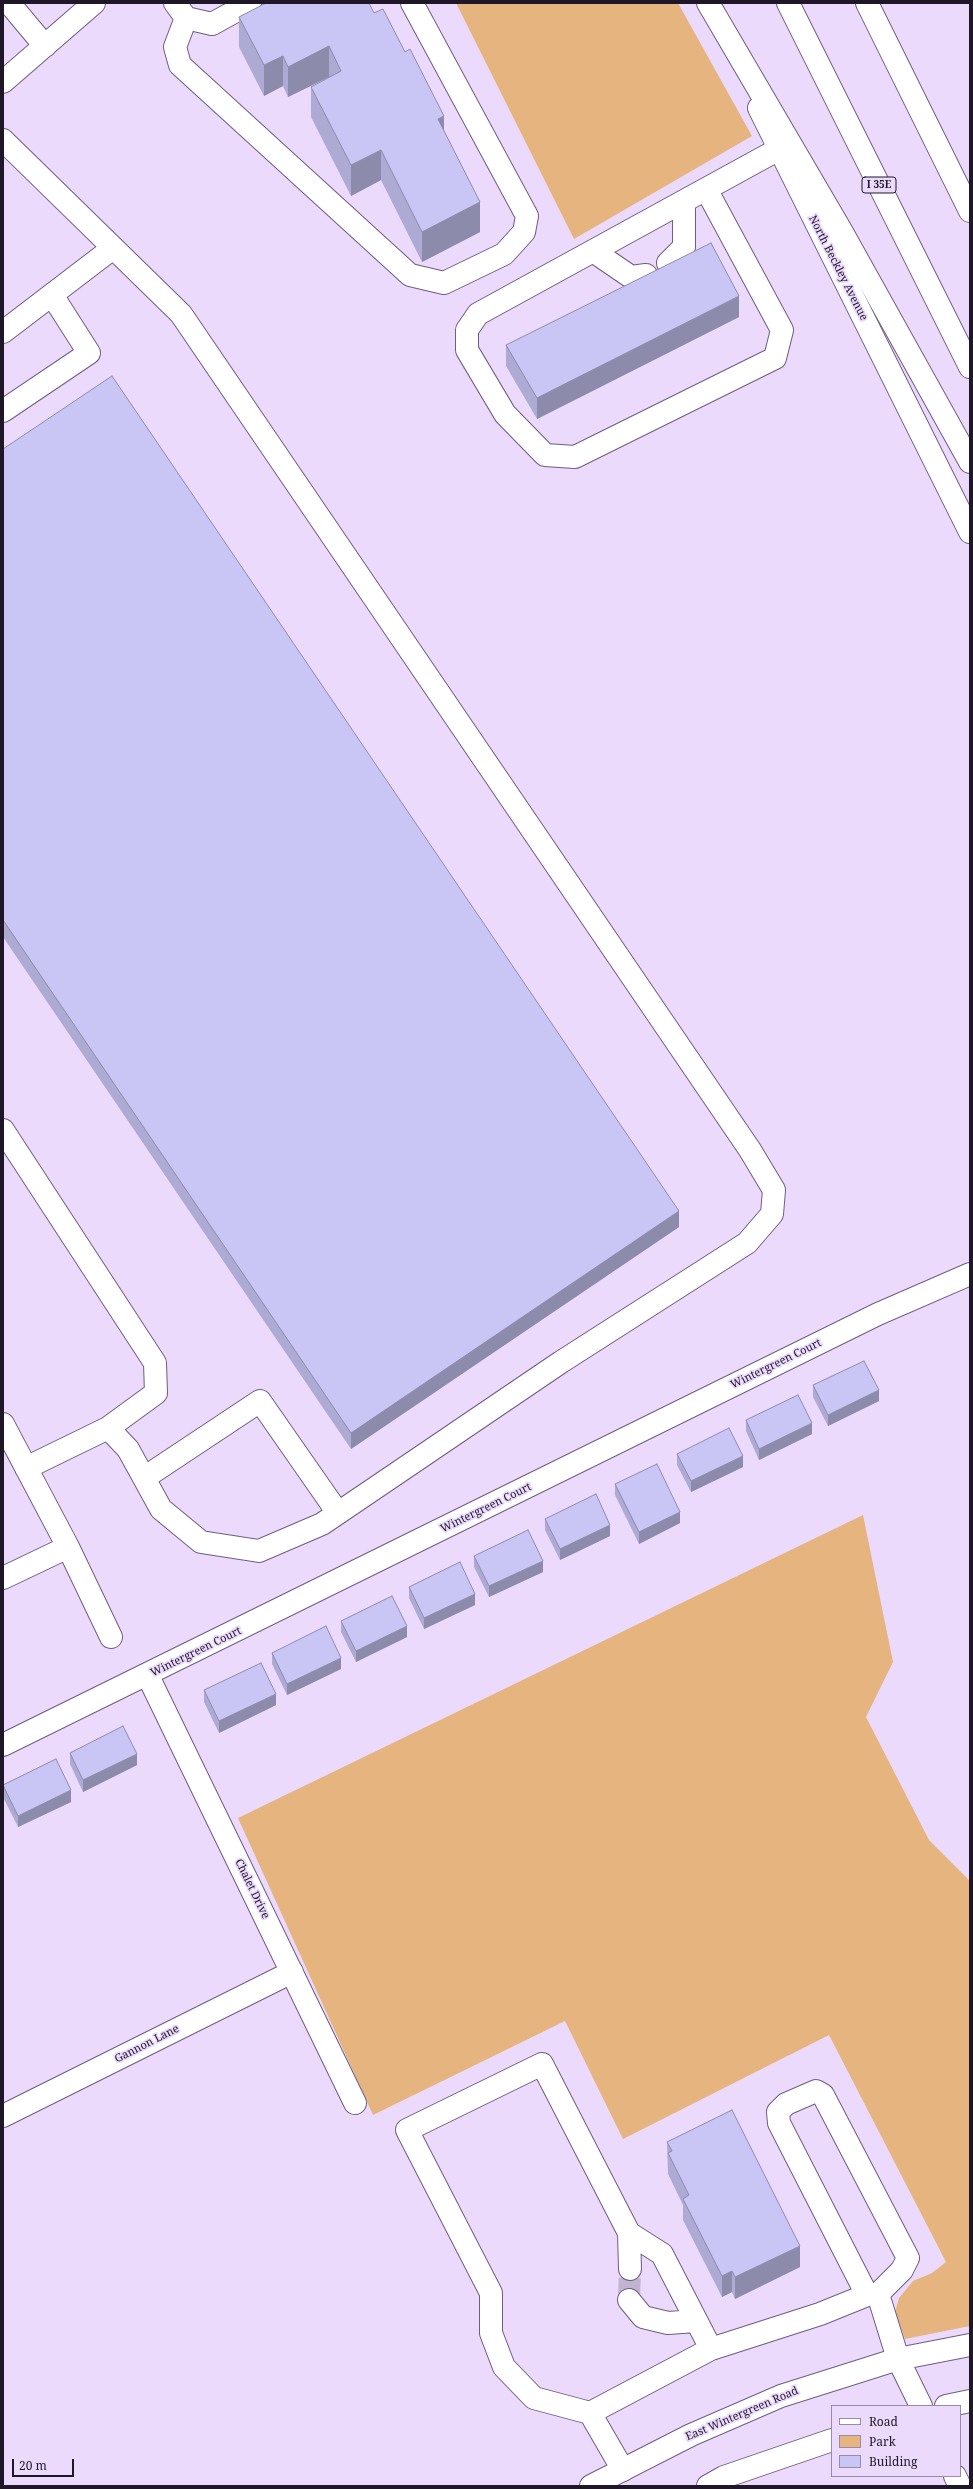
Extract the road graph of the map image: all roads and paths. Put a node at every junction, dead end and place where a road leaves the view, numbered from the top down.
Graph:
1 (9, 3) edge
2 (94, 3) edge
3 (250, 3) edge
4 (412, 3) edge
5 (707, 3) edge
6 (788, 3) edge
7 (867, 3) edge
8 (181, 11) edge
9 (45, 46) junction
10 (3, 82) edge
11 (3, 140) edge
12 (779, 149) junction
13 (706, 189) junction
14 (684, 201) junction
15 (970, 211) edge
16 (113, 248) junction
17 (593, 251) junction
18 (668, 263) edge
19 (646, 275) edge
20 (52, 294) junction
21 (3, 332) edge
22 (970, 367) edge
23 (3, 411) edge
24 (970, 462) edge
25 (970, 532) edge
26 (3, 1130) edge
27 (970, 1274) edge
28 (3, 1424) edge
29 (108, 1428) junction
30 (26, 1468) junction
31 (144, 1478) junction
32 (338, 1513) junction
33 (68, 1547) junction
34 (3, 1578) edge
35 (111, 1637) dead end
36 (148, 1676) junction
37 (3, 1745) edge
38 (292, 1972) junction
39 (355, 2103) dead end
40 (3, 2116) edge
41 (629, 2233) junction
42 (630, 2269) tunnel mouth
43 (873, 2294) junction
44 (629, 2300) tunnel mouth
45 (696, 2321) junction
46 (970, 2345) edge
47 (710, 2349) junction
48 (898, 2359) junction
49 (970, 2401) edge
50 (921, 2405) edge
51 (951, 2405) edge
52 (590, 2413) junction
53 (831, 2440) edge
54 (623, 2470) junction
55 (956, 2477) edge
56 (591, 2486) edge
57 (708, 2486) edge
58 (960, 2486) edge

1 - 9 main road
2 - 9 main road
3 - 8 main road
4 - 8 main road
5 - 12 main road, North Beckley Avenue
5 - 24 main road
6 - 22 main road, I 35E
7 - 15 main road
9 - 10 main road
11 - 16 main road
12 - 13 main road
12 - 25 main road, North Beckley Avenue
13 - 14 main road
13 - 17 main road
14 - 17 main road
14 - 18 main road
16 - 20 main road
16 - 32 main road
17 - 19 main road
20 - 21 main road
20 - 23 main road
26 - 29 main road
27 - 36 main road, Wintergreen Court
28 - 30 main road
29 - 30 main road
29 - 31 main road
30 - 33 main road
31 - 32 main road
31 - 32 main road
33 - 34 main road
33 - 35 main road
36 - 37 main road, Wintergreen Court
36 - 38 main road, Chalet Drive
38 - 39 main road, Chalet Drive
38 - 40 main road, Gannon Lane
41 - 42 main road
41 - 45 main road
41 - 52 main road
43 - 43 main road
43 - 47 main road
43 - 48 main road
44 - 45 main road
45 - 47 main road
46 - 48 main road, East Wintergreen Road
47 - 52 main road
48 - 50 main road
48 - 54 main road, East Wintergreen Road
49 - 51 main road
52 - 54 main road
53 - 57 main road
54 - 56 main road, East Wintergreen Road
55 - 58 main road

